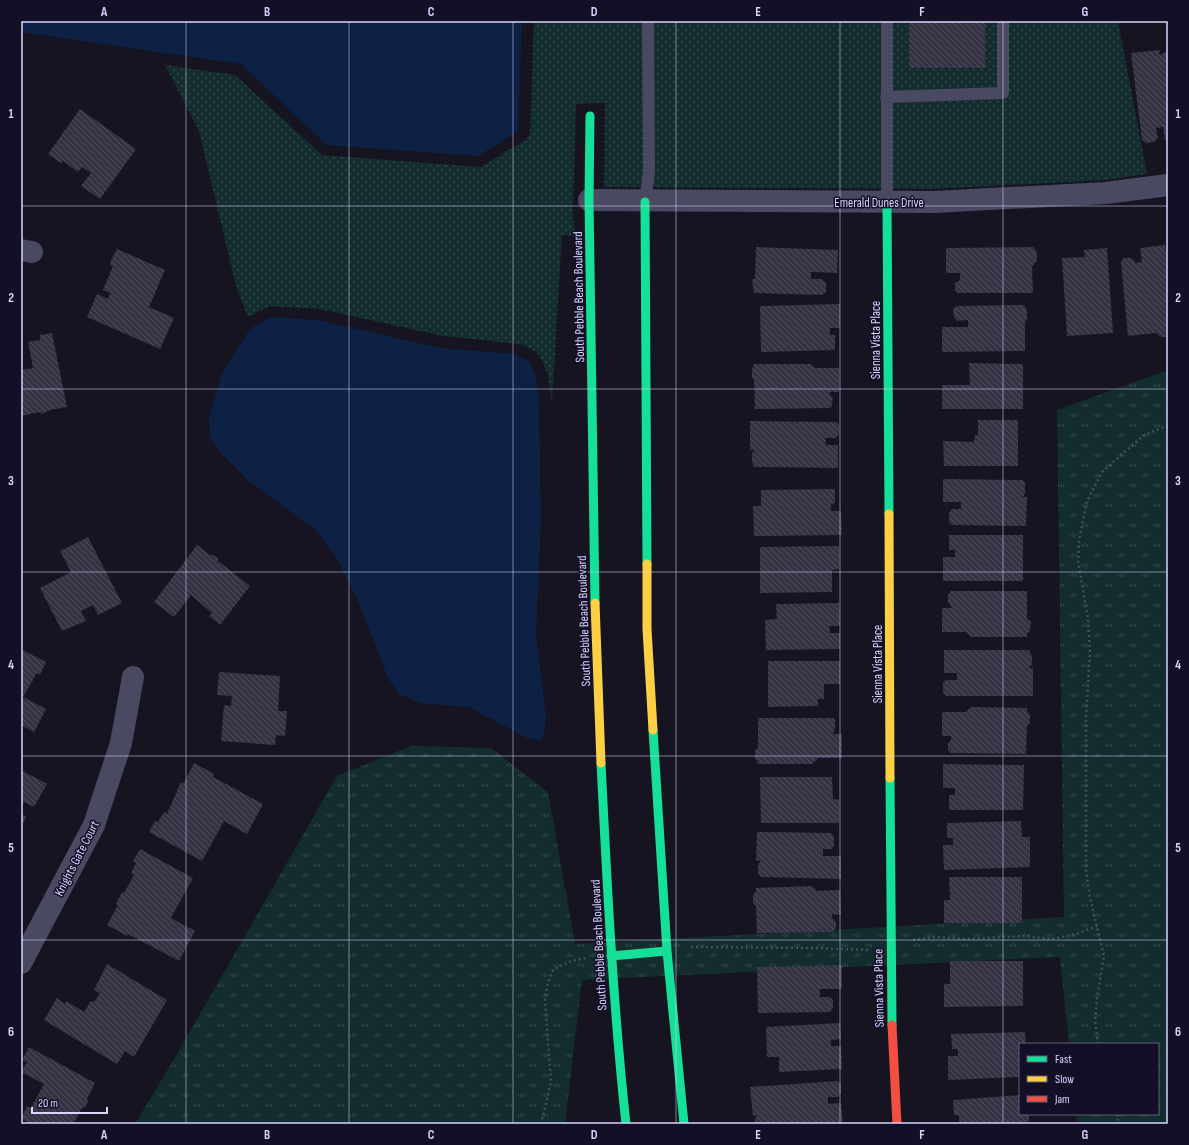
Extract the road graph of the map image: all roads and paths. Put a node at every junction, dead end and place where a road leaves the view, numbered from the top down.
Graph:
1 (888, 21) edge
2 (1004, 21) edge
3 (650, 23) edge
4 (886, 97) junction
5 (590, 116) dead end
6 (1168, 185) edge
7 (589, 200) junction
8 (645, 202) junction
9 (887, 203) junction
10 (1168, 425) edge
11 (133, 677) dead end
12 (1097, 926) junction
13 (910, 940) dead end
14 (873, 949) dead end
15 (667, 951) junction
16 (611, 956) junction
17 (21, 963) edge
18 (1098, 1043) edge
19 (540, 1124) edge
20 (626, 1124) edge
21 (684, 1124) edge
22 (897, 1124) edge

1 - 4 lane
2 - 4 lane
3 - 8 lane
4 - 9 lane
5 - 7 street, South Pebble Beach Boulevard
6 - 9 street, Emerald Dunes Drive
7 - 8 street, Emerald Dunes Drive
7 - 16 street, South Pebble Beach Boulevard
8 - 9 street, Emerald Dunes Drive
8 - 15 street
9 - 22 street, Sienna Vista Place
10 - 12 path
11 - 17 street, Knights Gate Court
12 - 13 path
12 - 18 path
14 - 15 path
15 - 16 street
15 - 21 street
16 - 19 path
16 - 20 street, South Pebble Beach Boulevard

